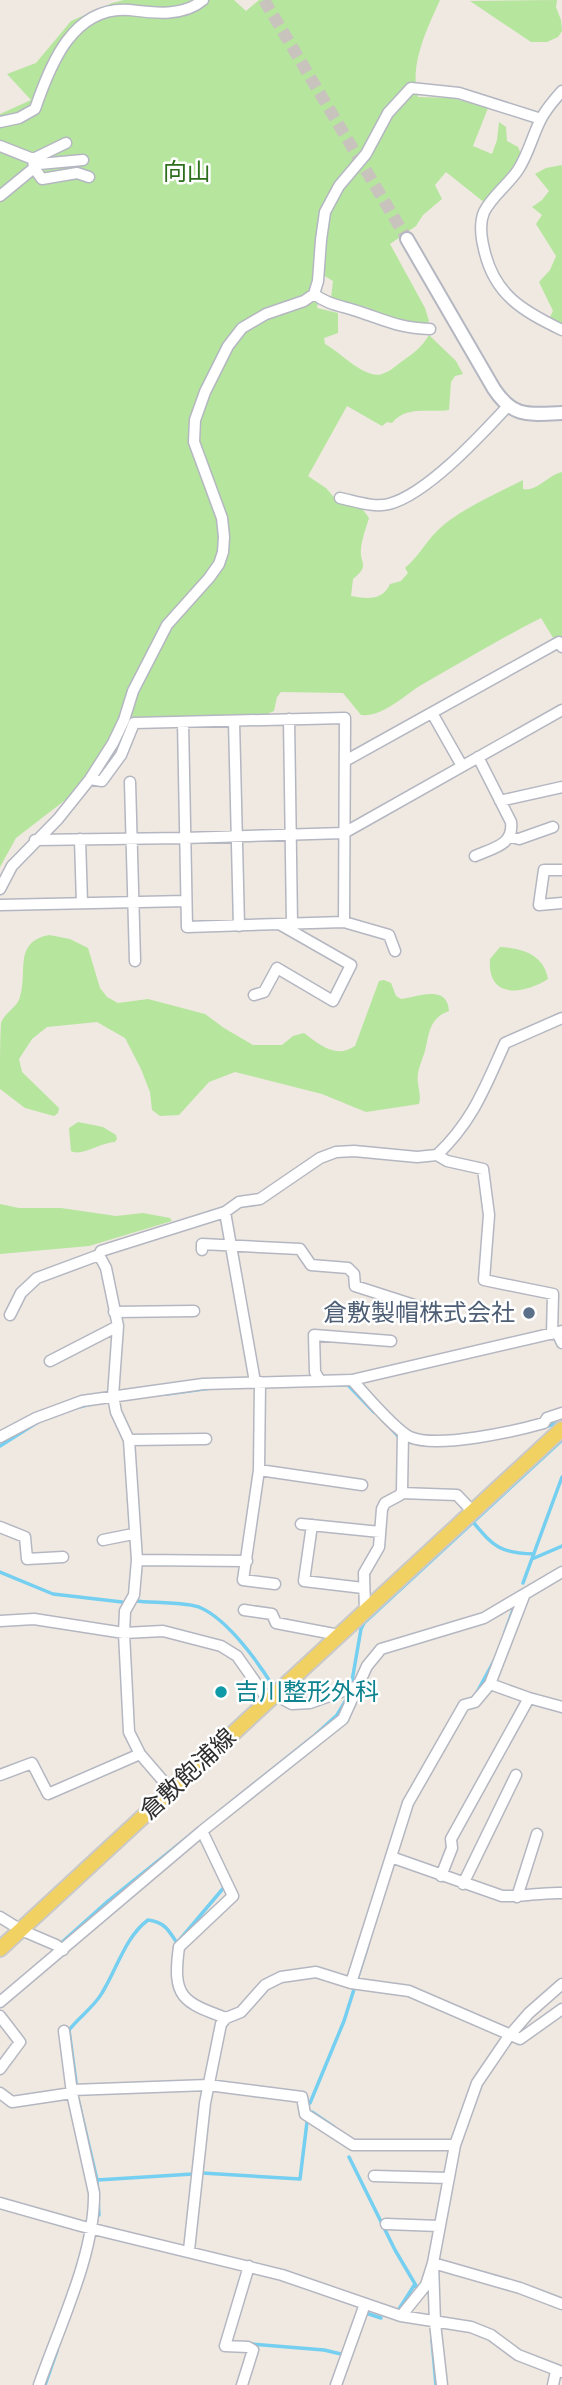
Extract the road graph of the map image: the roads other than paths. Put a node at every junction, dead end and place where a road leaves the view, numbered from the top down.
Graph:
1 (203, 0) edge
2 (562, 91) edge
3 (541, 119) junction
4 (0, 122) edge
5 (66, 143) dead end
6 (0, 146) edge
7 (83, 159) dead end
8 (33, 163) junction
9 (89, 177) dead end
10 (0, 196) edge
11 (407, 239) tunnel mouth
12 (314, 293) junction
13 (430, 329) dead end
14 (562, 330) edge
15 (508, 407) junction
16 (562, 413) edge
17 (340, 498) dead end
18 (562, 647) edge
19 (562, 710) edge
20 (432, 713) junction
21 (289, 719) junction
22 (234, 721) junction
23 (183, 722) junction
24 (478, 757) junction
25 (345, 761) junction
26 (462, 766) junction
27 (90, 779) junction
28 (130, 782) dead end
29 (562, 787) edge
30 (500, 801) junction
31 (554, 827) dead end
32 (344, 832) junction
33 (290, 834) junction
34 (236, 836) junction
35 (510, 837) junction
36 (184, 838) junction
37 (80, 839) junction
38 (131, 839) junction
39 (36, 840) junction
40 (475, 856) dead end
41 (562, 870) edge
42 (0, 889) edge
43 (186, 901) junction
44 (134, 902) junction
45 (82, 903) junction
46 (562, 903) edge
47 (0, 905) edge
48 (344, 922) junction
49 (279, 924) junction
50 (292, 924) junction
51 (239, 926) junction
52 (395, 951) dead end
53 (135, 961) dead end
54 (254, 995) dead end
55 (562, 1018) edge
56 (437, 1155) junction
57 (225, 1212) junction
58 (231, 1246) junction
59 (202, 1250) dead end
60 (100, 1255) junction
61 (194, 1311) dead end
62 (114, 1312) junction
63 (442, 1314) dead end
64 (10, 1315) dead end
65 (118, 1326) junction
66 (557, 1332) edge
67 (390, 1342) dead end
68 (562, 1343) edge
69 (50, 1361) dead end
70 (352, 1380) junction
71 (320, 1381) junction
72 (257, 1382) junction
73 (113, 1396) junction
74 (562, 1413) edge
75 (562, 1429) edge
76 (403, 1433) junction
77 (0, 1437) edge
78 (206, 1439) dead end
79 (129, 1440) junction
80 (259, 1470) junction
81 (362, 1485) dead end
82 (401, 1493) junction
83 (474, 1512) junction
84 (301, 1524) dead end
85 (312, 1525) junction
86 (0, 1527) edge
87 (380, 1532) junction
88 (133, 1534) junction
89 (103, 1540) dead end
90 (63, 1557) dead end
91 (137, 1560) junction
92 (247, 1561) junction
93 (562, 1572) edge
94 (275, 1584) dead end
95 (363, 1588) junction
96 (524, 1596) junction
97 (244, 1610) dead end
98 (365, 1612) junction
99 (0, 1621) edge
100 (124, 1633) junction
101 (339, 1636) junction
102 (490, 1684) junction
103 (355, 1688) junction
104 (272, 1698) junction
105 (529, 1698) junction
106 (562, 1707) edge
107 (140, 1754) junction
108 (0, 1775) edge
109 (516, 1775) dead end
110 (172, 1790) junction
111 (202, 1831) junction
112 (537, 1835) dead end
113 (391, 1857) junction
114 (442, 1876) junction
115 (463, 1884) junction
116 (562, 1893) edge
117 (517, 1897) junction
118 (0, 1917) edge
119 (21, 1930) junction
120 (60, 1948) junction
121 (0, 1949) edge
122 (354, 1984) junction
123 (562, 1984) edge
124 (0, 2002) edge
125 (562, 2009) edge
126 (0, 2016) edge
127 (226, 2018) junction
128 (64, 2031) dead end
129 (509, 2036) junction
130 (0, 2069) edge
131 (208, 2085) junction
132 (72, 2092) junction
133 (0, 2093) edge
134 (455, 2145) junction
135 (374, 2176) dead end
136 (449, 2178) junction
137 (0, 2203) edge
138 (386, 2224) dead end
139 (439, 2226) junction
140 (92, 2228) junction
141 (189, 2250) junction
142 (433, 2263) junction
143 (249, 2266) junction
144 (365, 2304) junction
145 (562, 2304) edge
146 (401, 2316) junction
147 (435, 2323) junction
148 (559, 2372) edge
149 (39, 2385) edge
150 (242, 2385) edge
151 (336, 2385) edge
152 (442, 2385) edge
153 (553, 2385) edge

1 - 4 street
2 - 3 street
3 - 12 street
3 - 14 street
5 - 8 street
6 - 8 street
7 - 8 street
8 - 9 street
8 - 10 street
11 - 15 street
12 - 13 street
12 - 27 street
15 - 16 street
15 - 17 street
18 - 20 street
19 - 24 street
20 - 25 street
20 - 26 street
21 - 22 street
21 - 25 street
21 - 33 street
22 - 23 street
22 - 34 street
23 - 27 street
23 - 36 street
24 - 26 street
24 - 30 street
25 - 32 street
26 - 32 street
27 - 39 street
28 - 38 street
29 - 30 street
30 - 35 street
31 - 35 street
32 - 33 street
32 - 48 street
33 - 34 street
33 - 50 street
34 - 36 street
34 - 51 street
35 - 40 street
36 - 38 street
36 - 43 street
37 - 38 street
37 - 39 street
37 - 45 street
38 - 44 street
39 - 42 street
41 - 46 street
43 - 44 street
43 - 51 street
44 - 45 street
44 - 53 street
45 - 47 street
48 - 50 street
48 - 52 street
49 - 50 street
49 - 51 street
49 - 54 street
55 - 56 street
56 - 57 street
56 - 66 street
57 - 58 street
57 - 60 street
58 - 59 street
58 - 63 street
58 - 72 street
60 - 62 street
60 - 64 street
61 - 62 street
62 - 65 street
65 - 69 street
65 - 73 street
66 - 68 street
66 - 70 street
67 - 71 street
70 - 71 street
70 - 76 street
71 - 72 street
72 - 73 street
72 - 80 street
73 - 77 street
73 - 79 street
74 - 76 street
75 - 83 main road, 倉敷飽浦線
76 - 82 street
78 - 79 street
79 - 88 street
80 - 81 street
80 - 92 street
82 - 83 street
82 - 87 street
83 - 98 main road, 倉敷飽浦線
84 - 85 street
85 - 87 street
85 - 95 street
86 - 90 street
87 - 95 street
88 - 89 street
88 - 91 street
91 - 92 street
91 - 100 street
92 - 94 street
93 - 96 street
95 - 98 street
96 - 102 street
96 - 103 street
97 - 101 street
98 - 101 main road, 倉敷飽浦線
99 - 100 street
100 - 104 street
100 - 107 street
101 - 104 main road, 倉敷飽浦線
102 - 105 street
102 - 113 street
103 - 104 street
103 - 111 street
104 - 110 main road, 倉敷飽浦線
105 - 106 street
105 - 114 street
107 - 108 street
107 - 110 street
109 - 115 street
110 - 119 main road, 倉敷飽浦線
111 - 120 street
111 - 127 street
112 - 117 street
113 - 114 street
113 - 122 street
114 - 115 street
115 - 117 street
116 - 117 street
118 - 119 street
119 - 120 street
119 - 121 main road, 倉敷飽浦線
120 - 124 street
122 - 127 street
122 - 129 street
123 - 129 street
125 - 129 street
126 - 130 street
127 - 131 street
128 - 132 street
129 - 134 street
131 - 132 street
131 - 134 street
131 - 141 street
132 - 133 street
132 - 140 street
134 - 136 street
135 - 136 street
136 - 139 street
137 - 140 street
138 - 139 street
139 - 142 street
140 - 141 street
140 - 149 street
141 - 143 street
142 - 145 street
142 - 146 street
142 - 147 street
143 - 144 street
143 - 150 street
144 - 146 street
144 - 151 street
146 - 147 street
147 - 148 street
147 - 152 street
148 - 153 street

